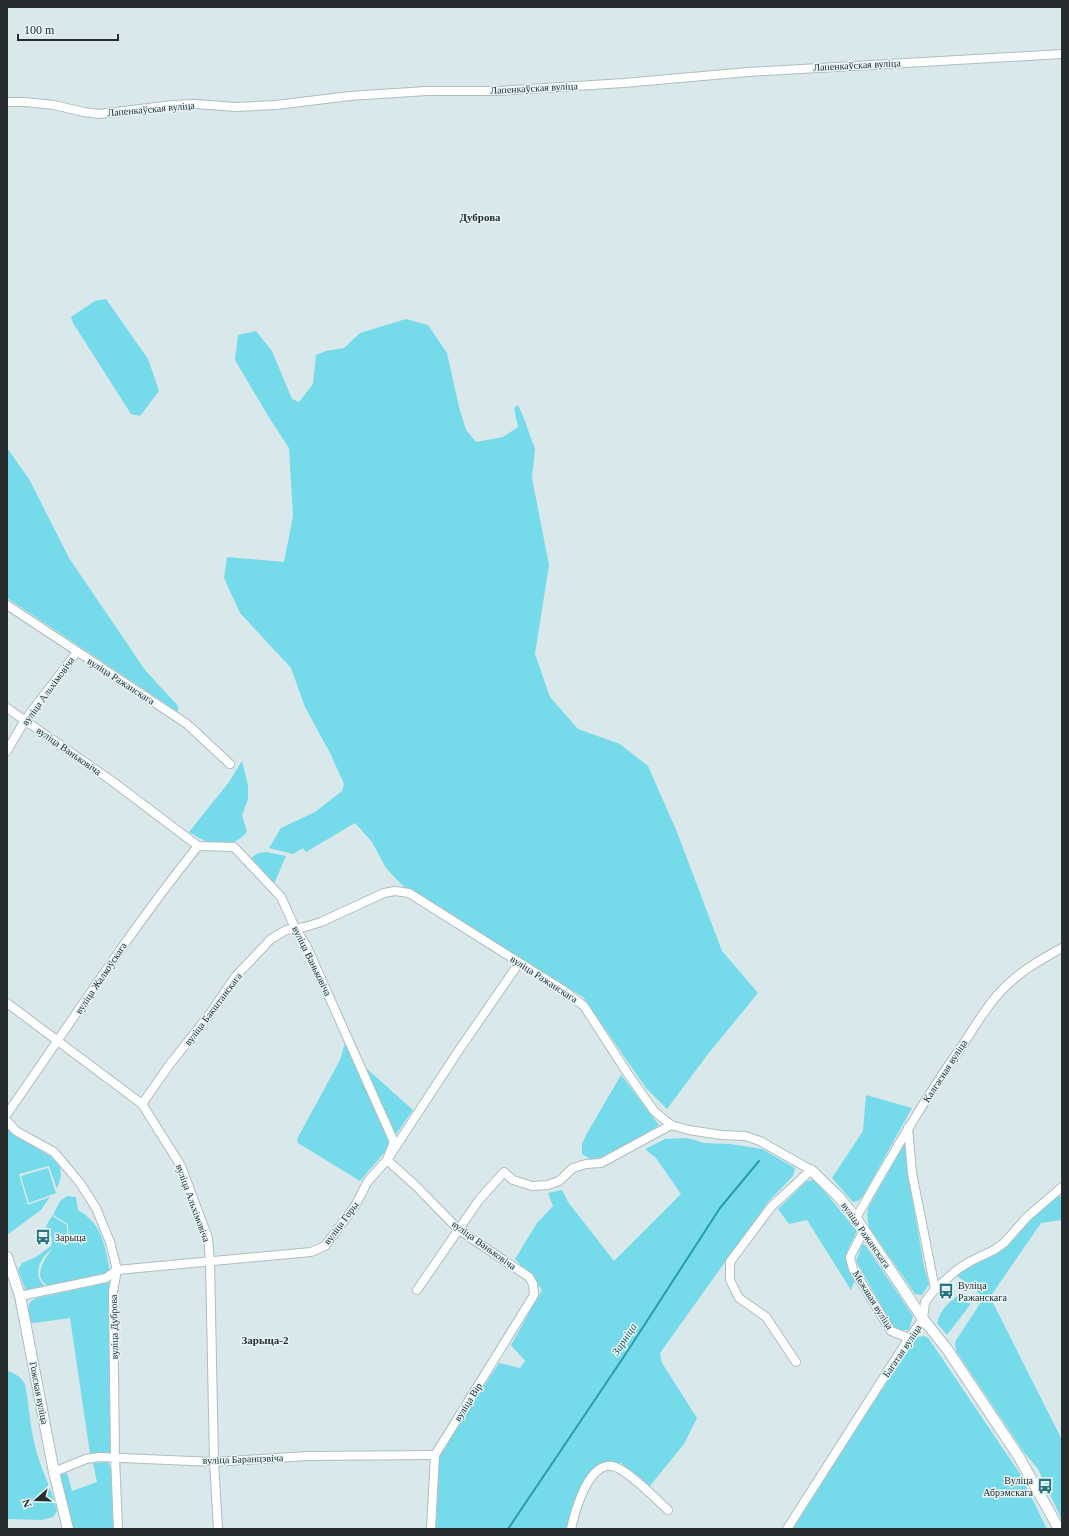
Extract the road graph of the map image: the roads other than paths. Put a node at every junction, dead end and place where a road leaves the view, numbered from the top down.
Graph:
1 (1062, 54) edge
2 (7, 102) edge
3 (7, 605) edge
4 (77, 652) junction
5 (7, 708) edge
6 (26, 720) junction
7 (7, 751) edge
8 (230, 764) dead end
9 (198, 846) junction
10 (409, 894) joint
11 (295, 928) junction
12 (1062, 948) edge
13 (519, 963) junction
14 (7, 1003) edge
15 (58, 1042) junction
16 (142, 1104) junction
17 (7, 1114) edge
18 (7, 1121) edge
19 (671, 1125) junction
20 (908, 1128) junction
21 (387, 1160) junction
22 (811, 1170) junction
23 (1062, 1187) edge
24 (856, 1218) junction
25 (459, 1230) junction
26 (864, 1230) junction
27 (7, 1257) edge
28 (210, 1261) junction
29 (117, 1270) junction
30 (533, 1284) joint
31 (935, 1289) junction
32 (417, 1290) dead end
33 (20, 1296) junction
34 (923, 1319) junction
35 (909, 1338) junction
36 (796, 1362) dead end
37 (435, 1455) junction
38 (116, 1457) junction
39 (214, 1462) junction
40 (54, 1472) junction
41 (668, 1510) dead end
42 (68, 1529) edge
43 (118, 1529) edge
44 (218, 1529) edge
45 (431, 1529) edge
46 (571, 1529) edge
47 (787, 1529) edge
48 (1059, 1529) edge

1 - 2 street, Лапенкаўская вуліца
3 - 4 street, вуліца Ражанскага
4 - 6 street, вуліца Альхімовіча
4 - 8 street, вуліца Ражанскага
5 - 6 street, вуліца Ваньковіча
6 - 7 street, вуліца Альхімовіча
6 - 9 street, вуліца Ваньковіча
9 - 11 street, вуліца Ваньковіча
9 - 15 street, вуліца Жалкоўскага
10 - 11 street, вуліца Бакштанскага
10 - 13 street, вуліца Ражанскага
11 - 16 street, вуліца Бакштанскага
11 - 21 street, вуліца Ваньковіча
12 - 20 street, Калгасная вуліца
13 - 19 street, вуліца Ражанскага
13 - 21 street, вуліца Горы
14 - 15 street, вуліца Альхімовіча
15 - 16 street, вуліца Альхімовіча
15 - 17 street, вуліца Жалкоўскага
16 - 28 street, вуліца Альхімовіча
18 - 29 street, вуліца Дуброва
19 - 22 street, вуліца Ражанскага
19 - 25 street
20 - 24 street, Калгасная вуліца
20 - 31 street
21 - 25 street, вуліца Ваньковіча
21 - 28 street, вуліца Горы
22 - 24 street, вуліца Ражанскага
22 - 36 street
23 - 31 street, Багатая вуліца
24 - 26 street, вуліца Ражанскага
25 - 30 street, вуліца Ваньковіча
25 - 32 street
26 - 34 street, вуліца Ражанскага
26 - 35 street, Межавая вуліца
27 - 33 street, Гожская вуліца
28 - 29 street, вуліца Горы
28 - 39 street, вуліца Альхімовіча
29 - 33 street, вуліца Горы
29 - 38 street, вуліца Дуброва
30 - 37 street, вуліца Вір
31 - 34 street, Багатая вуліца
33 - 40 street, Гожская вуліца
34 - 35 street, Багатая вуліца
34 - 48 street, вуліца Ражанскага
35 - 47 street, Багатая вуліца
37 - 39 street, вуліца Баранцэвіча
37 - 45 street, вуліца Вір
38 - 39 street, вуліца Баранцэвіча
38 - 40 street, вуліца Баранцэвіча
38 - 43 street, вуліца Дуброва
39 - 44 street, вуліца Альхімовіча
40 - 42 street, Гожская вуліца
41 - 46 street

